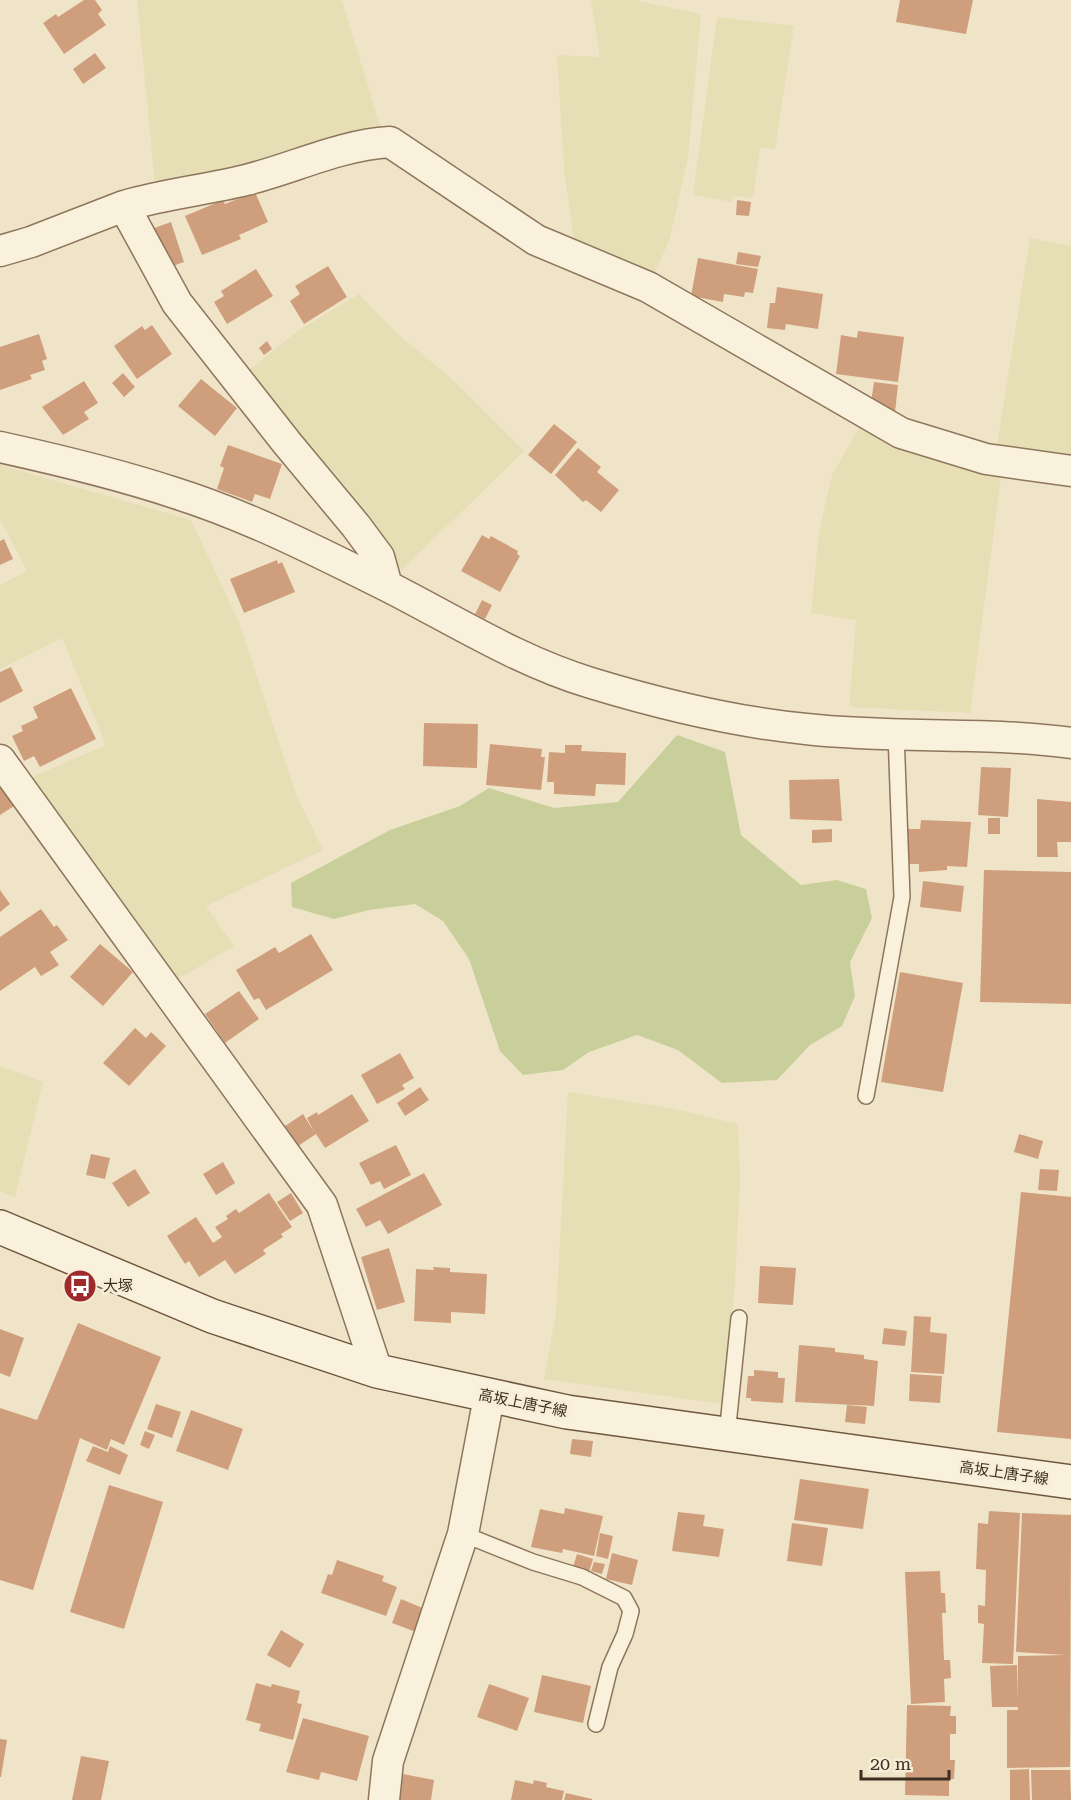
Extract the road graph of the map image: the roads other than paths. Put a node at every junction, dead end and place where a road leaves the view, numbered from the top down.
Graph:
1 (124, 206) junction
2 (0, 251) edge
3 (0, 447) edge
4 (1071, 471) edge
5 (387, 586) junction
6 (896, 733) junction
7 (1071, 743) edge
8 (0, 760) edge
9 (866, 1096) dead end
10 (0, 1227) edge
11 (739, 1318) dead end
12 (377, 1371) junction
13 (489, 1397) junction
14 (728, 1436) junction
15 (1071, 1482) edge
16 (463, 1534) junction
17 (597, 1724) dead end
18 (384, 1800) edge

1 - 2 street
1 - 4 street
1 - 5 street
3 - 5 street
5 - 6 street
6 - 7 street
6 - 9 lane
8 - 12 street
10 - 12 main road, 高坂上唐子線
11 - 14 lane
12 - 13 main road, 高坂上唐子線
13 - 14 main road, 高坂上唐子線
13 - 16 street
14 - 15 main road, 高坂上唐子線
16 - 17 lane
16 - 18 street

